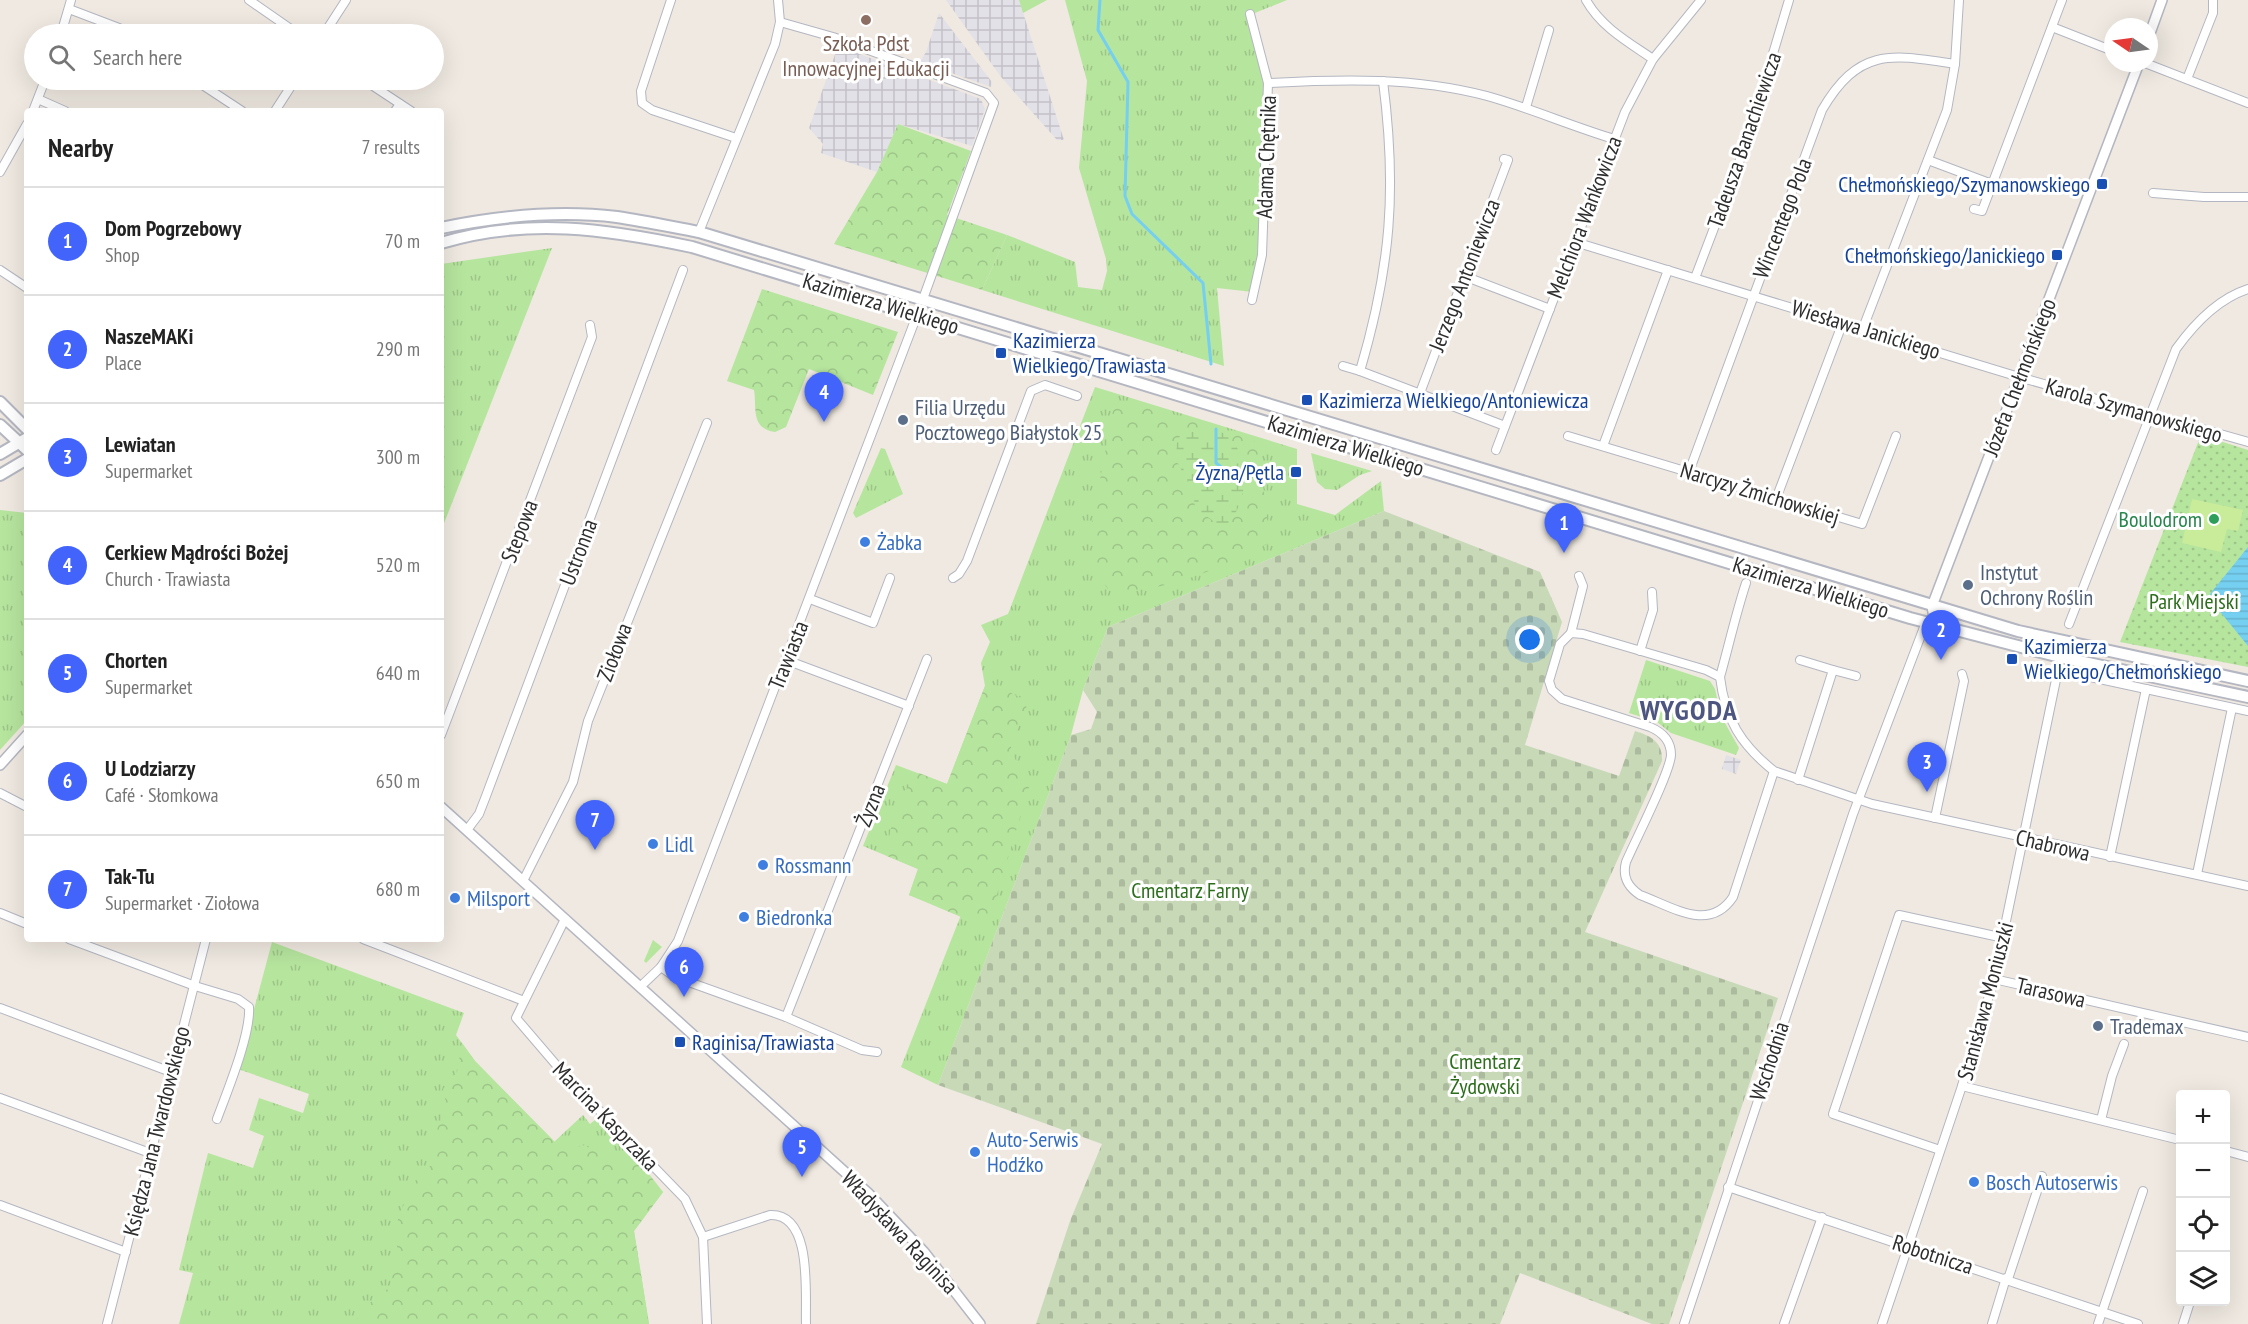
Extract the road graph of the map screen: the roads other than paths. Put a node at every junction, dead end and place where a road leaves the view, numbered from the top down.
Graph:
1 (71, 0) edge
2 (249, 0) edge
3 (346, 0) edge
4 (671, 0) edge
5 (778, 0) edge
6 (1586, 0) edge
7 (1701, 0) edge
8 (1789, 0) edge
9 (1959, 0) edge
10 (2062, 0) edge
11 (2162, 0) edge
12 (2213, 0) edge
13 (69, 9) junction
14 (1250, 14) dead end
15 (2156, 18) edge
16 (780, 22) junction
17 (64, 24) edge
18 (108, 24) edge
19 (284, 24) edge
20 (330, 24) edge
21 (2052, 27) junction
22 (1549, 30) dead end
23 (2104, 47) edge
24 (1653, 58) junction
25 (1955, 64) junction
26 (2158, 68) edge
27 (2136, 72) edge
28 (2187, 80) junction
29 (1383, 81) junction
30 (1268, 83) junction
31 (41, 90) edge
32 (210, 90) edge
33 (289, 90) edge
34 (379, 90) edge
35 (38, 99) junction
36 (2248, 103) edge
37 (400, 104) junction
38 (1526, 107) junction
39 (34, 108) edge
40 (58, 108) edge
41 (237, 108) edge
42 (277, 108) edge
43 (397, 108) edge
44 (406, 108) edge
45 (24, 129) edge
46 (736, 138) junction
47 (1614, 139) junction
48 (1504, 159) dead end
49 (1928, 160) junction
50 (0, 172) edge
51 (1992, 184) junction
52 (2153, 193) dead end
53 (2248, 197) edge
54 (1974, 209) dead end
55 (444, 227) edge
56 (699, 232) junction
57 (444, 242) edge
58 (1575, 242) junction
59 (0, 270) edge
60 (683, 270) dead end
61 (1668, 270) junction
62 (1464, 276) junction
63 (1695, 278) junction
64 (24, 286) edge
65 (2248, 290) edge
66 (1754, 295) junction
67 (923, 299) junction
68 (1252, 300) dead end
69 (1550, 309) junction
70 (917, 315) junction
71 (1843, 322) junction
72 (590, 325) dead end
73 (1863, 328) junction
74 (1037, 334) junction
75 (1032, 349) junction
76 (1343, 366) dead end
77 (1360, 371) junction
78 (2019, 377) junction
79 (1420, 393) junction
80 (1077, 396) dead end
81 (0, 402) edge
82 (2150, 414) junction
83 (1321, 420) junction
84 (707, 423) dead end
85 (0, 425) edge
86 (24, 426) edge
87 (1505, 426) junction
88 (1312, 435) junction
89 (1568, 436) dead end
90 (1896, 436) dead end
91 (2248, 442) edge
92 (24, 444) edge
93 (1603, 446) junction
94 (1496, 450) dead end
95 (0, 454) edge
96 (24, 461) edge
97 (1689, 472) junction
98 (0, 475) edge
99 (1776, 499) junction
100 (1819, 571) junction
101 (1579, 576) dead end
102 (890, 578) dead end
103 (953, 578) dead end
104 (1746, 583) dead end
105 (1813, 588) junction
106 (1652, 591) dead end
107 (810, 599) junction
108 (1932, 606) junction
109 (1930, 623) junction
110 (2069, 624) dead end
111 (1571, 633) junction
112 (1640, 651) junction
113 (927, 659) dead end
114 (786, 660) junction
115 (1800, 660) dead end
116 (1833, 670) junction
117 (1962, 674) dead end
118 (1856, 676) dead end
119 (1720, 677) junction
120 (2248, 681) edge
121 (2146, 689) junction
122 (2248, 697) edge
123 (909, 706) junction
124 (2232, 708) junction
125 (2248, 711) edge
126 (444, 727) edge
127 (24, 738) edge
128 (0, 765) edge
129 (1774, 771) junction
130 (1798, 780) junction
131 (0, 793) edge
132 (1858, 799) junction
133 (24, 805) edge
134 (444, 810) edge
135 (1935, 818) junction
136 (467, 830) junction
137 (2024, 838) junction
138 (2110, 857) junction
139 (2198, 874) junction
140 (523, 881) junction
141 (2248, 886) edge
142 (0, 914) edge
143 (565, 919) junction
144 (24, 923) edge
145 (2004, 938) junction
146 (77, 942) edge
147 (205, 942) edge
148 (371, 942) edge
149 (660, 967) junction
150 (1994, 979) junction
151 (195, 986) junction
152 (641, 986) junction
153 (524, 1001) junction
154 (0, 1008) edge
155 (786, 1017) junction
156 (2248, 1037) edge
157 (2124, 1044) dead end
158 (877, 1052) dead end
159 (171, 1072) junction
160 (1962, 1086) junction
161 (0, 1098) edge
162 (218, 1119) dead end
163 (2101, 1120) junction
164 (2176, 1139) edge
165 (1940, 1150) junction
166 (2230, 1152) edge
167 (150, 1154) junction
168 (2248, 1157) edge
169 (2042, 1176) dead end
170 (1728, 1187) junction
171 (2143, 1191) dead end
172 (0, 1205) edge
173 (1822, 1217) junction
174 (703, 1237) junction
175 (1909, 1247) junction
176 (126, 1252) junction
177 (2007, 1278) junction
178 (2189, 1306) edge
179 (2102, 1312) junction
180 (976, 1323) edge
181 (107, 1324) edge
182 (707, 1324) edge
183 (806, 1324) edge
184 (1684, 1324) edge
185 (1784, 1324) edge
186 (1882, 1324) edge
187 (1992, 1324) edge
188 (2098, 1324) edge
189 (2138, 1324) edge
190 (2183, 1324) edge

1 - 13 street
2 - 19 street
3 - 20 street
4 - 46 street
5 - 16 street
6 - 24 street
7 - 24 street, Melchiora Wańkowicza
8 - 63 street, Tadeusza Banachiewicza
9 - 25 street
10 - 21 street
11 - 15 street
12 - 28 street
13 - 17 street
13 - 18 street
14 - 30 street, Adama Chętnika
16 - 46 street
16 - 67 street
21 - 23 street
21 - 51 street
22 - 38 street
24 - 47 street, Melchiora Wańkowicza
25 - 49 street
25 - 66 street, Wincentego Pola
26 - 28 street
27 - 78 street, Józefa Chełmońskiego
28 - 36 street
29 - 30 street
29 - 38 street
29 - 77 street
30 - 68 street, Adama Chętnika
31 - 35 street
32 - 41 street
33 - 42 street
34 - 37 street
35 - 39 street
35 - 40 street
37 - 43 street
37 - 44 street
38 - 47 street
45 - 50 street
46 - 56 street
47 - 58 street, Melchiora Wańkowicza
48 - 62 street, Jerzego Antoniewicza
49 - 51 street
49 - 73 street
51 - 54 street
52 - 53 street
55 - 56 main road, Kazimierza Wielkiego
56 - 67 main road, Kazimierza Wielkiego
57 - 70 main road, Kazimierza Wielkiego
58 - 61 street, Wiesława Janickiego
58 - 69 street, Melchiora Wańkowicza
59 - 64 street
60 - 136 street, Ustronna
61 - 63 street, Wiesława Janickiego
61 - 93 street
62 - 69 street
62 - 79 street, Jerzego Antoniewicza
63 - 66 street, Wiesława Janickiego
65 - 82 street
66 - 71 street, Wiesława Janickiego
66 - 97 street, Wincentego Pola
67 - 74 main road, Kazimierza Wielkiego
69 - 87 street, Melchiora Wańkowicza
70 - 75 main road, Kazimierza Wielkiego
70 - 107 street, Trawiasta
71 - 73 street, Wiesława Janickiego
71 - 99 street
72 - 126 street, Stepowa
73 - 78 street, Wiesława Janickiego
74 - 75 main road
74 - 83 main road, Kazimierza Wielkiego
75 - 88 main road, Kazimierza Wielkiego
76 - 77 street
77 - 79 street
78 - 82 street, Karola Szymanowskiego
78 - 108 street, Józefa Chełmońskiego
79 - 87 street
80 - 103 street
81 - 86 main road
82 - 91 street, Karola Szymanowskiego
82 - 110 street
83 - 88 main road
83 - 100 main road, Kazimierza Wielkiego
84 - 140 street, Ziołowa
85 - 92 main road
87 - 94 street, Melchiora Wańkowicza
88 - 105 main road, Kazimierza Wielkiego
89 - 93 street, Narcyzy Żmichowskiej
90 - 99 street, Narcyzy Żmichowskiej
92 - 95 main road
93 - 97 street, Narcyzy Żmichowskiej
96 - 98 main road
97 - 99 street, Narcyzy Żmichowskiej
100 - 105 main road
100 - 108 main road, Kazimierza Wielkiego
101 - 111 street
102 - 107 street
104 - 119 street
105 - 109 main road, Kazimierza Wielkiego
106 - 112 street
107 - 114 street, Trawiasta
108 - 109 street
108 - 120 main road, Kazimierza Wielkiego
109 - 122 main road, Kazimierza Wielkiego
109 - 132 street
111 - 112 street
111 - 129 street
112 - 119 street
113 - 123 street, Żyzna
114 - 123 street
114 - 149 street, Trawiasta
115 - 116 street
116 - 118 street
116 - 130 street
117 - 135 street
119 - 129 street, Chabrowa
121 - 124 street
121 - 137 street, Stanisława Moniuszki
121 - 138 street
123 - 155 street, Żyzna
124 - 125 street
124 - 139 street
127 - 128 street
129 - 130 street, Chabrowa
130 - 132 street, Chabrowa
131 - 133 street
132 - 135 street, Chabrowa
132 - 170 street, Wschodnia
134 - 136 street, Władysława Raginisa
135 - 137 street, Chabrowa
136 - 140 street, Władysława Raginisa
137 - 138 street, Chabrowa
137 - 145 street, Stanisława Moniuszki
138 - 139 street, Chabrowa
139 - 141 street, Chabrowa
140 - 143 street, Władysława Raginisa
142 - 144 street
143 - 152 street, Władysława Raginisa
143 - 153 street, Marcina Kasprzaka
145 - 150 street, Stanisława Moniuszki
145 - 165 street
146 - 151 street
147 - 151 street, Księdza Jana Twardowskiego
148 - 153 street
149 - 152 street, Trawiasta
149 - 155 street
150 - 156 street, Tarasowa
150 - 160 street, Stanisława Moniuszki
151 - 159 street, Księdza Jana Twardowskiego
151 - 162 street
152 - 180 street, Władysława Raginisa
153 - 174 street, Marcina Kasprzaka
154 - 159 street
155 - 158 street
157 - 163 street
159 - 167 street, Księdza Jana Twardowskiego
160 - 163 street
160 - 165 street, Stanisława Moniuszki
161 - 167 street
163 - 164 street
165 - 175 street, Stanisława Moniuszki
166 - 168 street
167 - 176 street, Księdza Jana Twardowskiego
169 - 177 street
170 - 173 street, Robotnicza
170 - 184 street, Wschodnia
171 - 179 street
172 - 176 street
173 - 175 street, Robotnicza
173 - 185 street
174 - 182 street, Marcina Kasprzaka
174 - 183 street
175 - 177 street, Robotnicza
175 - 186 street, Stanisława Moniuszki
176 - 181 street, Księdza Jana Twardowskiego
177 - 179 street, Robotnicza
177 - 187 street
178 - 190 street
179 - 188 street
179 - 189 street, Robotnicza

